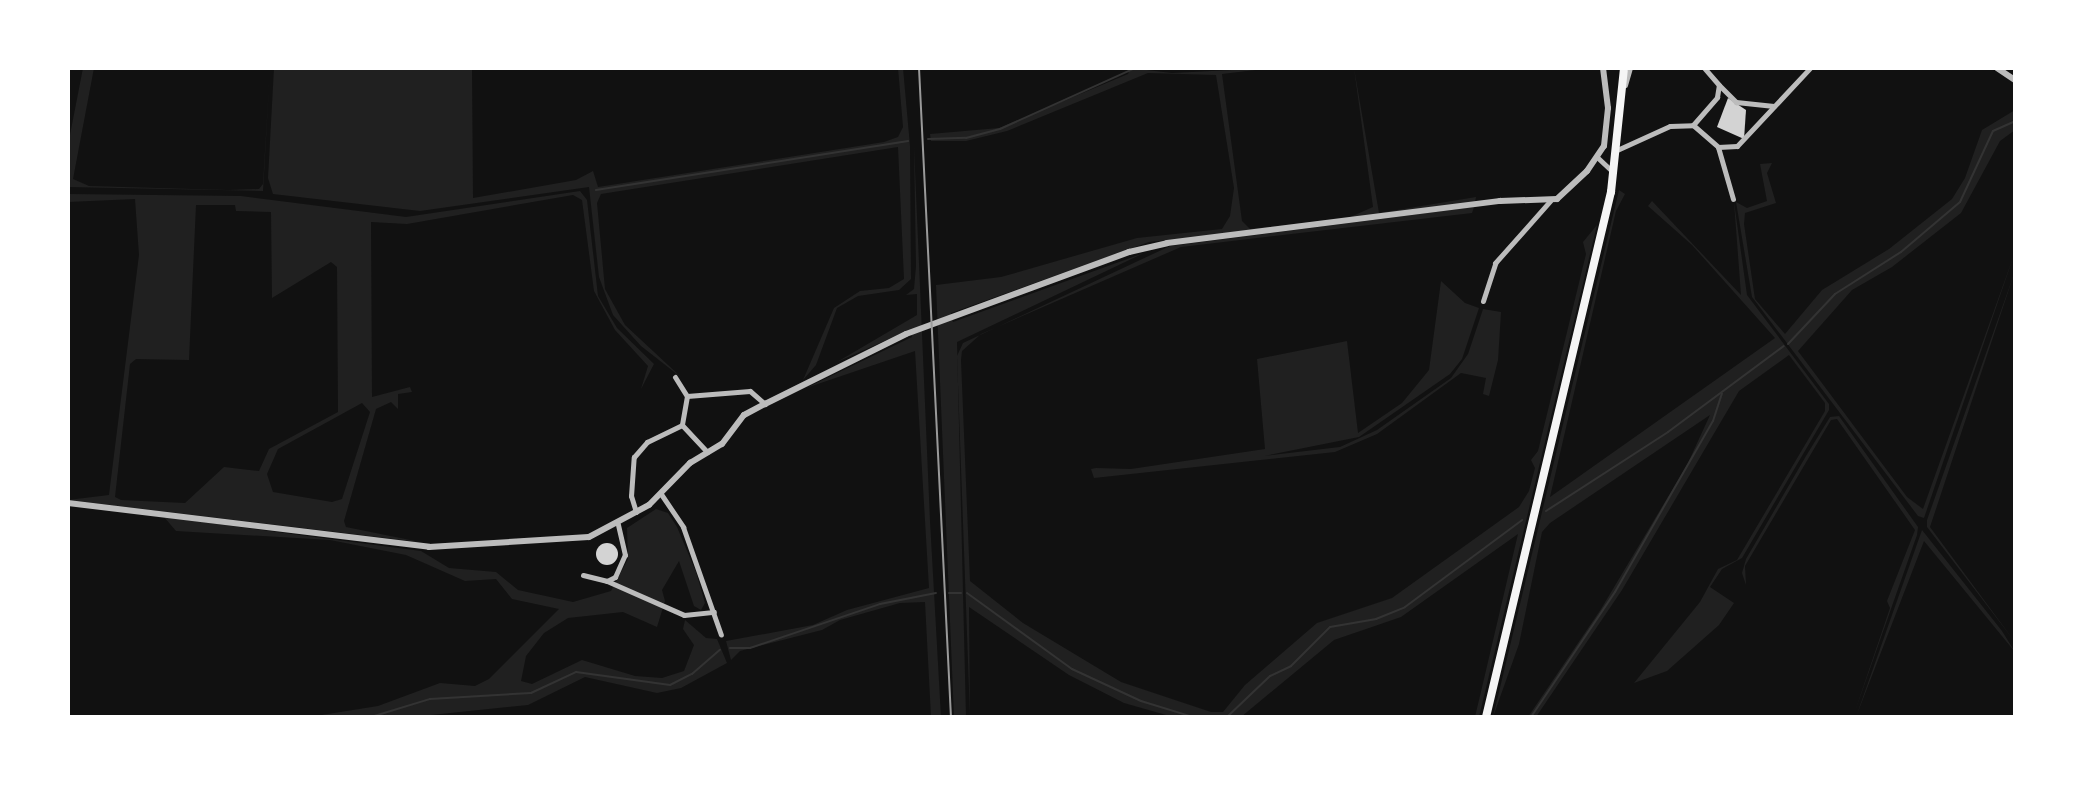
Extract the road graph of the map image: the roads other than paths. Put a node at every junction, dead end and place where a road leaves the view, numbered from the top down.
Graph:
1 (1603, 68) edge
2 (1624, 68) edge
3 (1630, 68) edge
4 (1704, 68) edge
5 (1997, 68) edge
6 (1811, 69) edge
7 (2015, 80) edge
8 (1719, 85) junction
9 (1621, 97) junction
10 (1776, 106) junction
11 (1693, 125) junction
12 (1718, 147) junction
13 (1617, 150) junction
14 (1598, 158) junction
15 (1614, 172) junction
16 (1733, 199) dead end
17 (1550, 201) junction
18 (1483, 301) dead end
19 (675, 377) dead end
20 (687, 396) junction
21 (765, 404) junction
22 (682, 425) junction
23 (707, 452) junction
24 (661, 494) junction
25 (68, 503) edge
26 (637, 513) junction
27 (618, 524) junction
28 (583, 575) dead end
29 (607, 581) junction
30 (714, 611) junction
31 (721, 635) dead end
32 (1486, 717) edge

1 - 14 street
2 - 9 main road
3 - 9 street
4 - 8 street
5 - 7 street
6 - 10 street
8 - 10 street
8 - 11 street
9 - 13 main road
10 - 12 street
11 - 12 street
11 - 13 street
12 - 16 street
13 - 15 main road
14 - 15 street
14 - 17 street
15 - 32 main road
17 - 18 street
17 - 21 street
19 - 20 street
20 - 21 street
20 - 22 street
21 - 23 street
22 - 23 street
22 - 26 street
23 - 24 street
24 - 26 street
24 - 30 street
25 - 27 street
26 - 27 street
27 - 29 street
28 - 29 street
29 - 30 street
30 - 31 street

